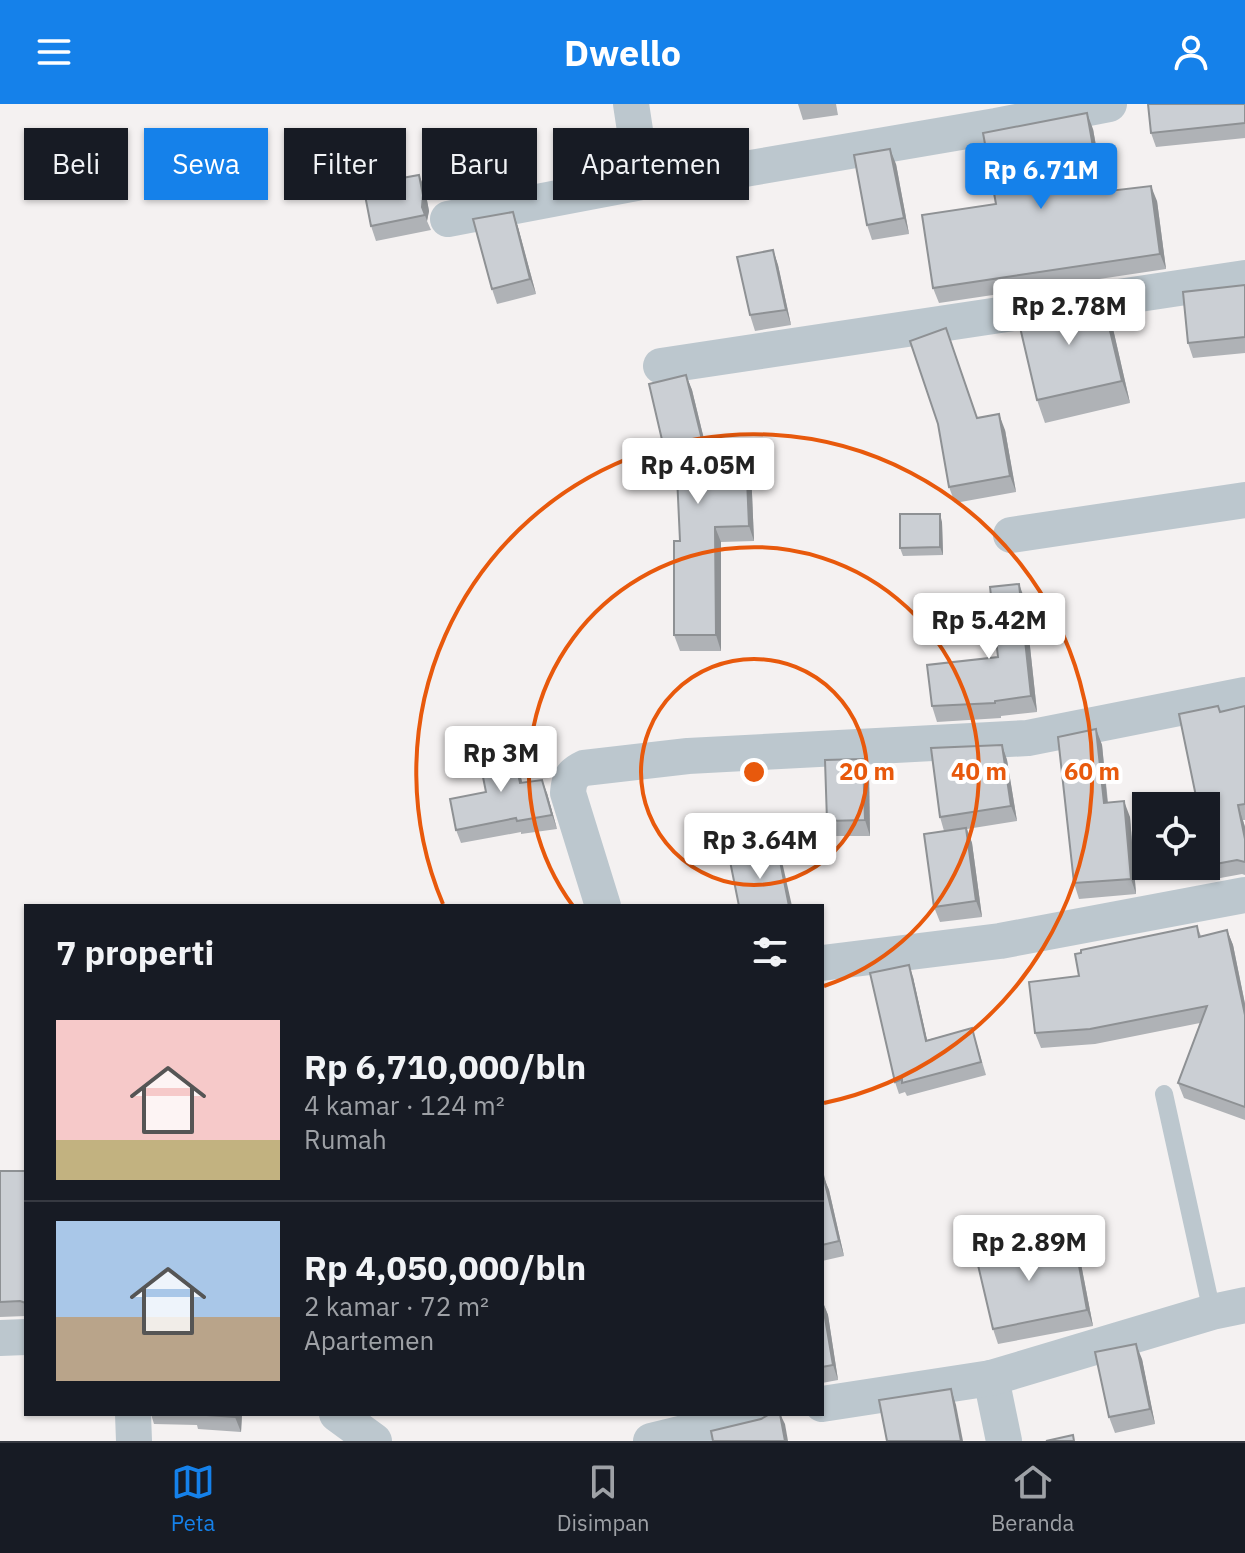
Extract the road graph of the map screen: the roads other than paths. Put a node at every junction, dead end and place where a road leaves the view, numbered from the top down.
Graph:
1 (631, 104) edge
2 (1109, 104) edge
3 (635, 128) edge
4 (749, 168) edge
5 (553, 199) edge
6 (448, 219) dead end
7 (1245, 278) edge
8 (661, 366) dead end
9 (1245, 500) edge
10 (1011, 535) dead end
11 (1245, 695) edge
12 (1245, 895) edge
13 (602, 904) edge
14 (824, 963) edge
15 (1164, 1094) dead end
16 (1228, 1308) edge
17 (24, 1337) edge
18 (0, 1338) edge
19 (991, 1378) junction
20 (824, 1404) edge
21 (133, 1416) edge
22 (340, 1416) edge
23 (749, 1416) edge
24 (134, 1441) edge
25 (374, 1441) edge
26 (651, 1441) edge
27 (1004, 1441) edge

1 - 3 street
2 - 4 street
5 - 6 street
7 - 8 street
9 - 10 street
11 - 13 street
12 - 14 street
15 - 16 lane
16 - 19 street
17 - 18 street
19 - 20 street
19 - 27 street
21 - 24 street
22 - 25 street
23 - 26 street

